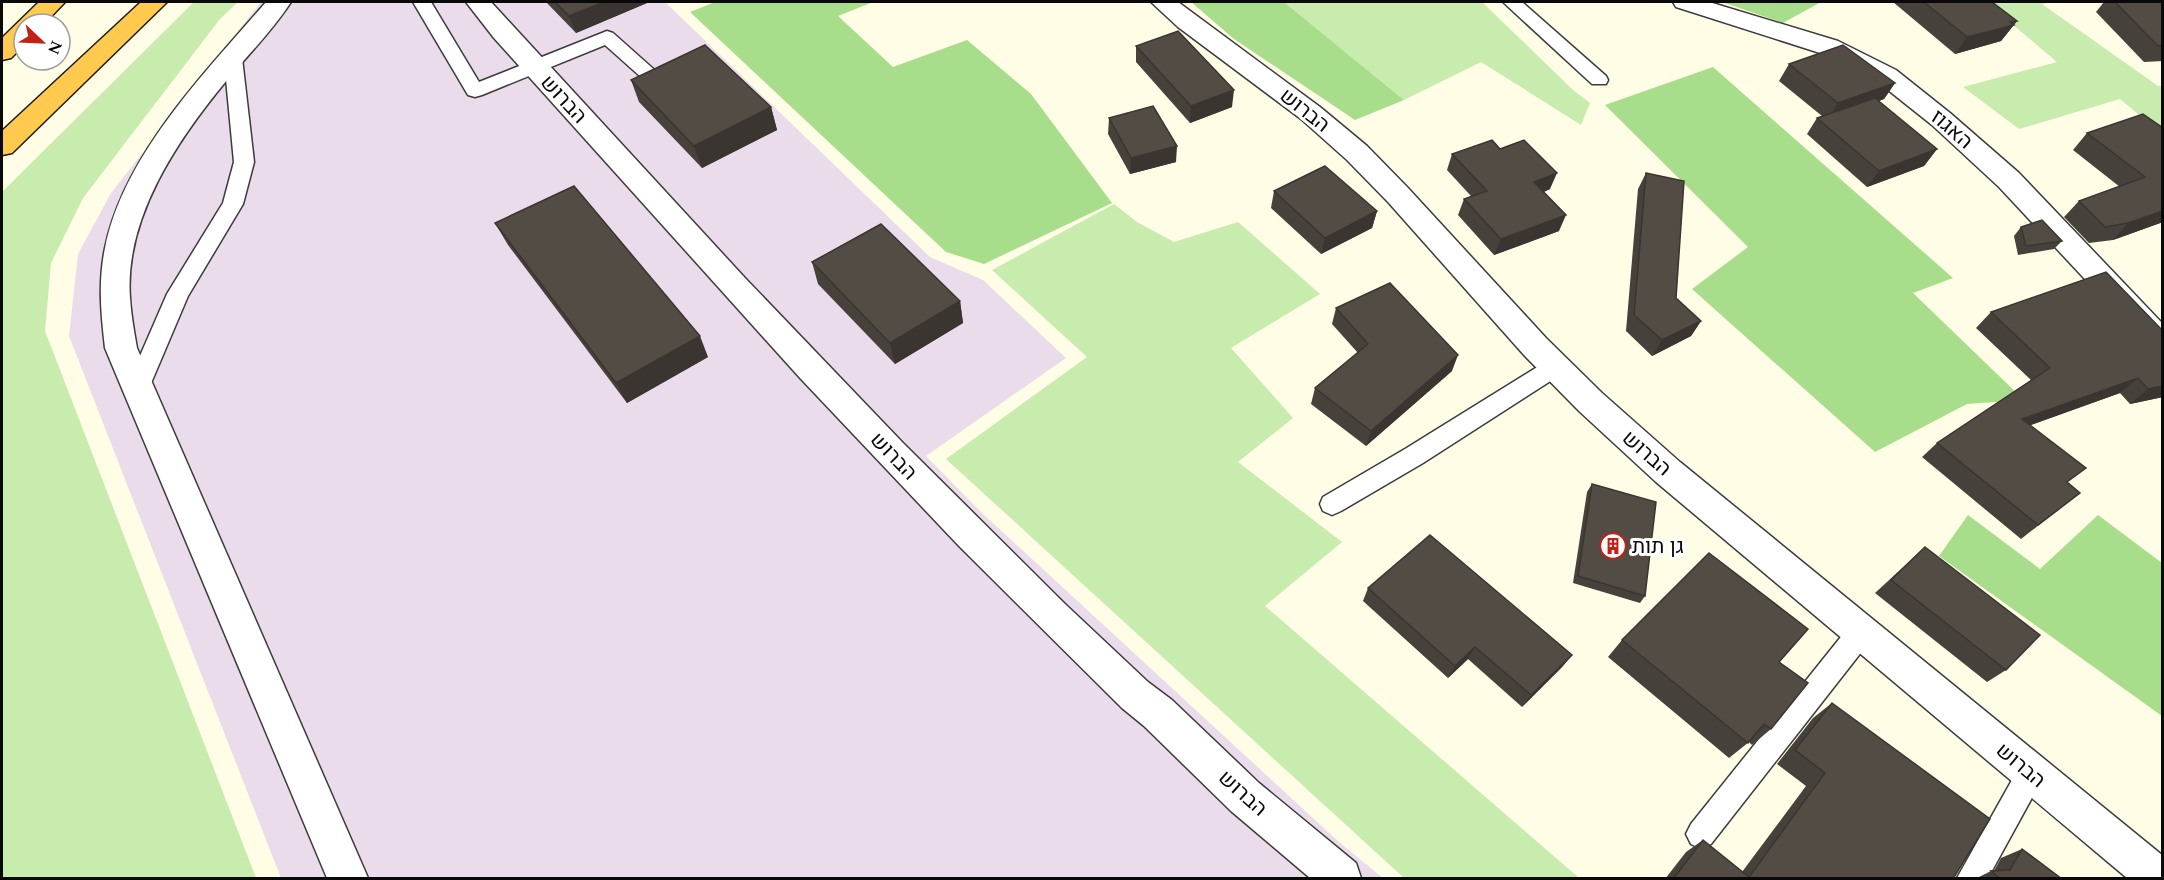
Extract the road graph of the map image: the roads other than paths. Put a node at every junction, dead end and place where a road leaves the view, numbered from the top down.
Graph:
1 (135, 2) edge
2 (155, 2) edge
3 (279, 2) edge
4 (422, 2) edge
5 (478, 2) edge
6 (1164, 2) edge
7 (1512, 2) edge
8 (1685, 2) edge
9 (233, 58) junction
10 (534, 67) junction
11 (1599, 81) dead end
12 (658, 82) edge
13 (2, 135) edge
14 (2, 146) edge
15 (2163, 342) edge
16 (1555, 367) junction
17 (138, 388) junction
18 (1332, 504) dead end
19 (1861, 632) junction
20 (2031, 774) junction
21 (1701, 834) dead end
22 (348, 879) edge
23 (1341, 879) edge
24 (1972, 879) edge
25 (2157, 879) edge

1 - 13 highway
2 - 14 highway
3 - 9 street
4 - 10 lane
5 - 10 street, הברוש
6 - 16 street, הברוש
7 - 11 lane
8 - 15 street, האגוז
9 - 17 lane
9 - 17 street
10 - 12 lane
10 - 23 street, הברוש
16 - 18 lane
16 - 19 street, הברוש
17 - 22 street
19 - 20 street, הברוש
19 - 21 lane
20 - 24 lane
20 - 25 street, הברוש

